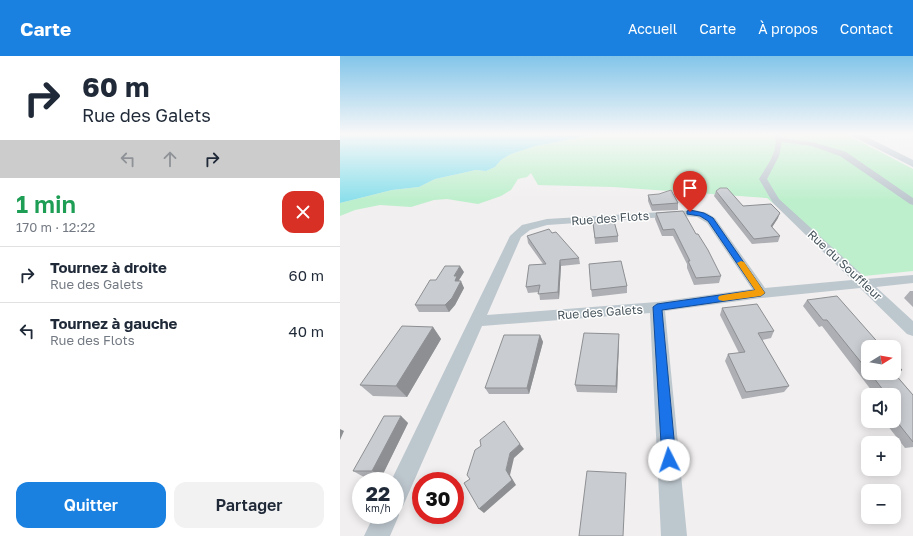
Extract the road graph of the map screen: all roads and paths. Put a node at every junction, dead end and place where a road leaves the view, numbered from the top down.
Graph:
1 (775, 156) edge
2 (846, 156) edge
3 (898, 156) edge
4 (913, 164) edge
5 (913, 202) edge
6 (913, 279) edge
7 (863, 282) junction
8 (761, 293) junction
9 (657, 307) junction
10 (477, 321) junction
11 (913, 330) edge
12 (404, 479) edge
13 (383, 524) edge
14 (378, 536) edge
15 (674, 536) edge

1 - 7 street, Rue du Souffleur
2 - 5 street
3 - 4 street
6 - 7 street, Rue des Galets
7 - 8 street, Rue des Galets
7 - 11 street, Rue du Souffleur
8 - 9 street, Rue des Galets
8 - 10 street, Rue des Flots
9 - 10 street, Rue des Galets
9 - 15 street
10 - 12 street, Rue des Flots
13 - 14 street

